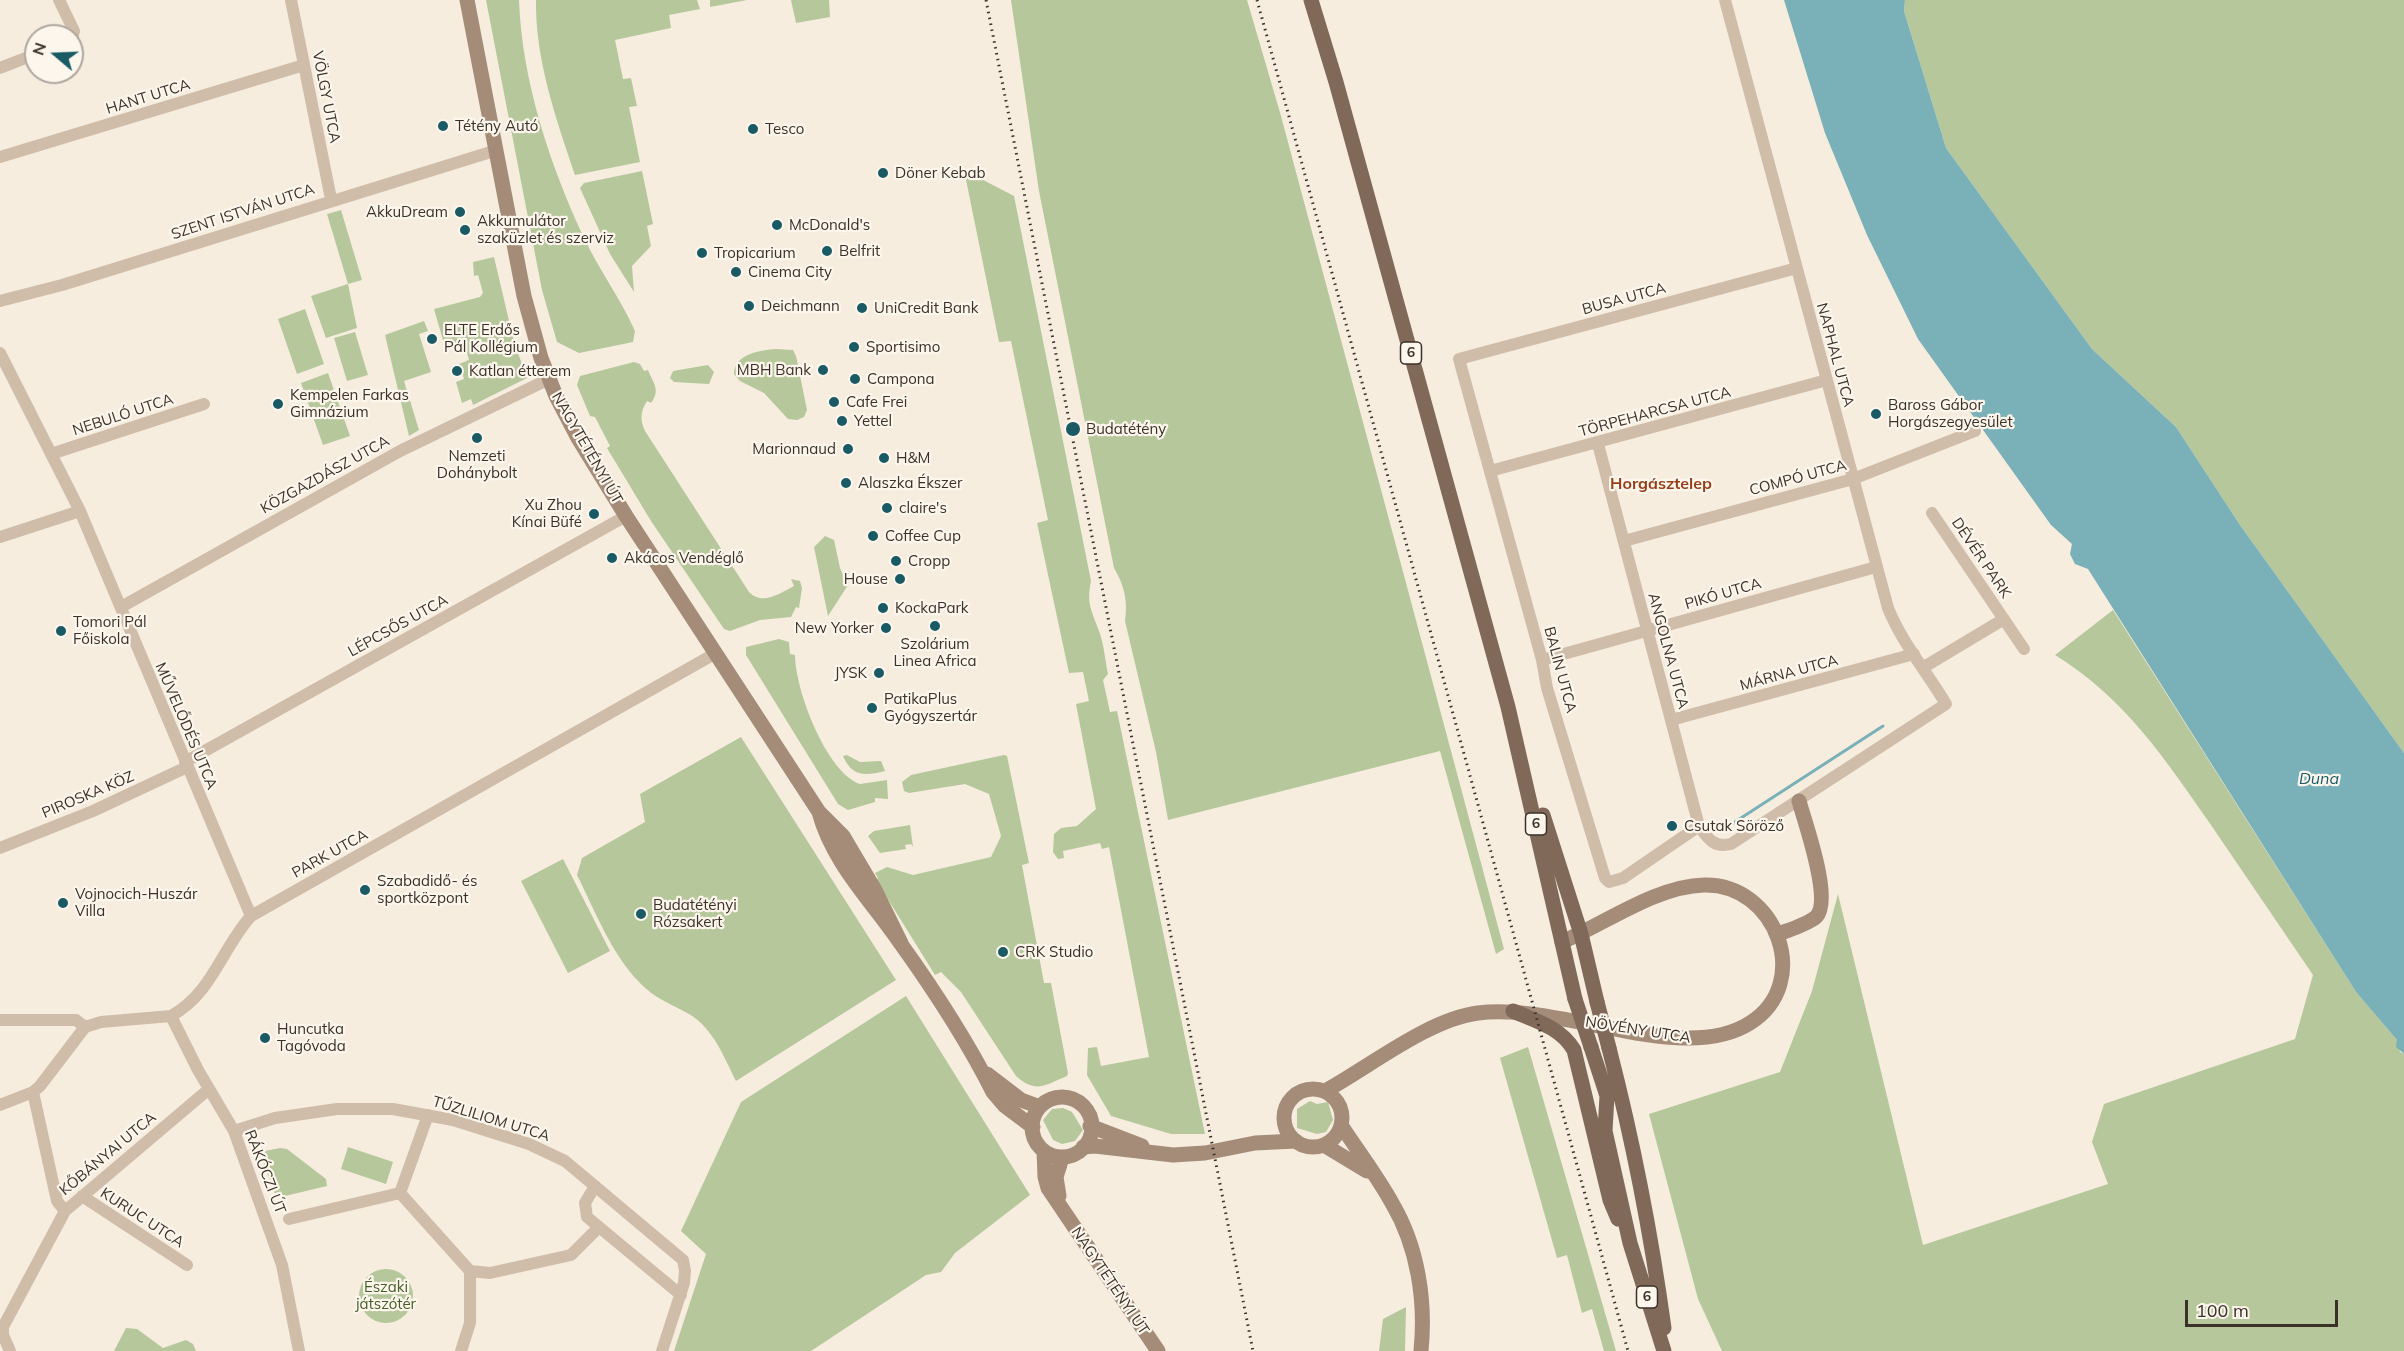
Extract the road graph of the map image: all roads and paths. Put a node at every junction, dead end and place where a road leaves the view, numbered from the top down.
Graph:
1 (59, 0) edge
2 (291, 0) edge
3 (467, 0) edge
4 (1311, 0) edge
5 (1725, 0) edge
6 (71, 24) edge
7 (24, 59) edge
8 (304, 65) junction
9 (0, 68) edge
10 (494, 151) junction
11 (0, 157) edge
12 (331, 199) junction
13 (1797, 268) junction
14 (0, 302) edge
15 (0, 353) edge
16 (1459, 359) joint
17 (549, 379) junction
18 (1827, 380) junction
19 (204, 404) dead end
20 (1975, 431) dead end
21 (1598, 444) junction
22 (51, 454) junction
23 (1490, 471) junction
24 (1853, 479) junction
25 (80, 511) junction
26 (1932, 513) dead end
27 (626, 516) junction
28 (0, 537) edge
29 (1624, 541) junction
30 (1876, 567) junction
31 (121, 607) junction
32 (2004, 619) junction
33 (1647, 631) junction
34 (2024, 649) dead end
35 (716, 653) junction
36 (1914, 654) junction
37 (1542, 660) junction
38 (1924, 667) junction
39 (1508, 707) junction
40 (1671, 720) junction
41 (186, 765) junction
42 (1799, 801) junction
43 (1699, 826) junction
44 (0, 848) edge
45 (251, 916) junction
46 (1581, 934) junction
47 (1778, 934) junction
48 (1562, 942) junction
49 (1513, 1011) junction
50 (171, 1016) junction
51 (0, 1020) edge
52 (85, 1027) junction
53 (1367, 1068) junction
54 (983, 1071) junction
55 (209, 1089) junction
56 (1325, 1091) junction
57 (33, 1092) junction
58 (0, 1105) edge
59 (1040, 1107) junction
60 (1341, 1108) junction
61 (428, 1114) junction
62 (1284, 1117) junction
63 (1341, 1125) junction
64 (1090, 1126) junction
65 (1033, 1127) junction
66 (234, 1131) junction
67 (1296, 1141) junction
68 (1255, 1143) junction
69 (1323, 1145) junction
70 (1083, 1147) junction
71 (1044, 1151) junction
72 (1156, 1152) junction
73 (1062, 1158) junction
74 (1373, 1176) junction
75 (596, 1186) junction
76 (400, 1193) junction
77 (82, 1196) junction
78 (65, 1211) junction
79 (1063, 1211) junction
80 (289, 1219) dead end
81 (599, 1227) junction
82 (1630, 1243) junction
83 (187, 1265) dead end
84 (470, 1271) junction
85 (681, 1295) junction
86 (10, 1351) edge
87 (299, 1351) edge
88 (461, 1351) edge
89 (662, 1351) edge
90 (1158, 1351) edge
91 (1421, 1351) edge
92 (1666, 1351) edge

1 - 6 street
2 - 8 street, VÖLGY UTCA
3 - 10 main road, NAGYTÉTÉNYI ÚT
4 - 39 main road, 6
5 - 13 street, NAPHAL UTCA
7 - 9 street
8 - 11 street, HANT UTCA
8 - 12 street, VÖLGY UTCA
10 - 12 street, SZENT ISTVÁN UTCA
10 - 17 main road, NAGYTÉTÉNYI ÚT
12 - 14 street, SZENT ISTVÁN UTCA
13 - 16 street, BUSA UTCA
13 - 18 street, NAPHAL UTCA
15 - 22 street, MŰVELŐDÉS UTCA
16 - 23 street, BALIN UTCA
17 - 27 main road, NAGYTÉTÉNYI ÚT
17 - 31 street, KÖZGAZDÁSZ UTCA
18 - 21 street, TÖRPEHARCSA UTCA
18 - 24 street, NAPHAL UTCA
19 - 22 street, NEBULÓ UTCA
20 - 24 street, COMPÓ UTCA
21 - 23 street, TÖRPEHARCSA UTCA
21 - 29 street, ANGOLNA UTCA
22 - 25 street, MŰVELŐDÉS UTCA
23 - 37 street, BALIN UTCA
24 - 29 street, COMPÓ UTCA
24 - 30 street, NAPHAL UTCA
25 - 28 street
25 - 31 street, MŰVELŐDÉS UTCA
26 - 32 street, DÉVÉR PARK
27 - 35 main road, NAGYTÉTÉNYI ÚT
27 - 41 street, LÉPCSŐS UTCA
29 - 33 street, ANGOLNA UTCA
30 - 33 street, PIKÓ UTCA
30 - 36 street, NAPHAL UTCA
31 - 41 street, MŰVELŐDÉS UTCA
32 - 34 street, DÉVÉR PARK
32 - 38 street, DÉVÉR PARK
33 - 37 street, PIKÓ UTCA
33 - 40 street, ANGOLNA UTCA
35 - 45 street, PARK UTCA
35 - 54 main road, NAGYTÉTÉNYI ÚT
36 - 38 street, NAPHAL UTCA
36 - 40 street, MÁRNA UTCA
37 - 43 street, BALIN UTCA
38 - 42 street, NAPHAL UTCA
39 - 46 main road, 6
39 - 48 main road, 6
40 - 43 street, ANGOLNA UTCA
41 - 44 street, PIROSKA KÖZ
41 - 45 street, MŰVELŐDÉS UTCA
42 - 43 street
42 - 47 main road
45 - 50 street, PARK UTCA
46 - 47 main road, NÖVÉNY UTCA
46 - 48 main road, NÖVÉNY UTCA
46 - 92 main road, 6, bridge
47 - 49 main road, NÖVÉNY UTCA
48 - 82 main road, 6, bridge
49 - 53 main road, NÖVÉNY UTCA
49 - 82 main road
50 - 52 street
50 - 55 street, RÁKÓCZI ÚT
51 - 52 street
52 - 57 street
53 - 56 main road, NÖVÉNY UTCA
53 - 60 main road, NÖVÉNY UTCA
54 - 59 main road, NAGYTÉTÉNYI ÚT
54 - 65 main road, NAGYTÉTÉNYI ÚT
55 - 66 street, RÁKÓCZI ÚT
55 - 77 street, KŐBÁNYAI UTCA
56 - 60 main road
56 - 62 main road, NÖVÉNY UTCA
57 - 58 street
57 - 78 street
59 - 64 main road
59 - 65 main road
60 - 63 main road, NÖVÉNY UTCA
61 - 66 street, TŰZLILIOM UTCA
61 - 75 street, TŰZLILIOM UTCA
61 - 76 street
62 - 67 main road
62 - 68 main road, NÖVÉNY UTCA
63 - 69 main road
63 - 74 main road
64 - 70 main road
64 - 72 main road, NÖVÉNY UTCA
65 - 71 main road, NAGYTÉTÉNYI ÚT
66 - 87 street, RÁKÓCZI ÚT
67 - 68 main road, NÖVÉNY UTCA
67 - 69 main road, NÖVÉNY UTCA
68 - 72 main road, NÖVÉNY UTCA
69 - 74 main road
70 - 72 main road, NÖVÉNY UTCA
70 - 73 main road
71 - 73 main road
71 - 79 main road, NAGYTÉTÉNYI ÚT
73 - 79 main road, NAGYTÉTÉNYI ÚT
74 - 91 main road
75 - 81 street
75 - 85 street, TŰZLILIOM UTCA
76 - 80 street
76 - 84 street
77 - 78 street, KŐBÁNYAI UTCA
77 - 83 street, KURUC UTCA
78 - 86 street, KŐBÁNYAI UTCA
79 - 90 main road, NAGYTÉTÉNYI ÚT
81 - 84 street
81 - 85 street
82 - 92 main road, 6
84 - 88 street
85 - 89 street, TŰZLILIOM UTCA

